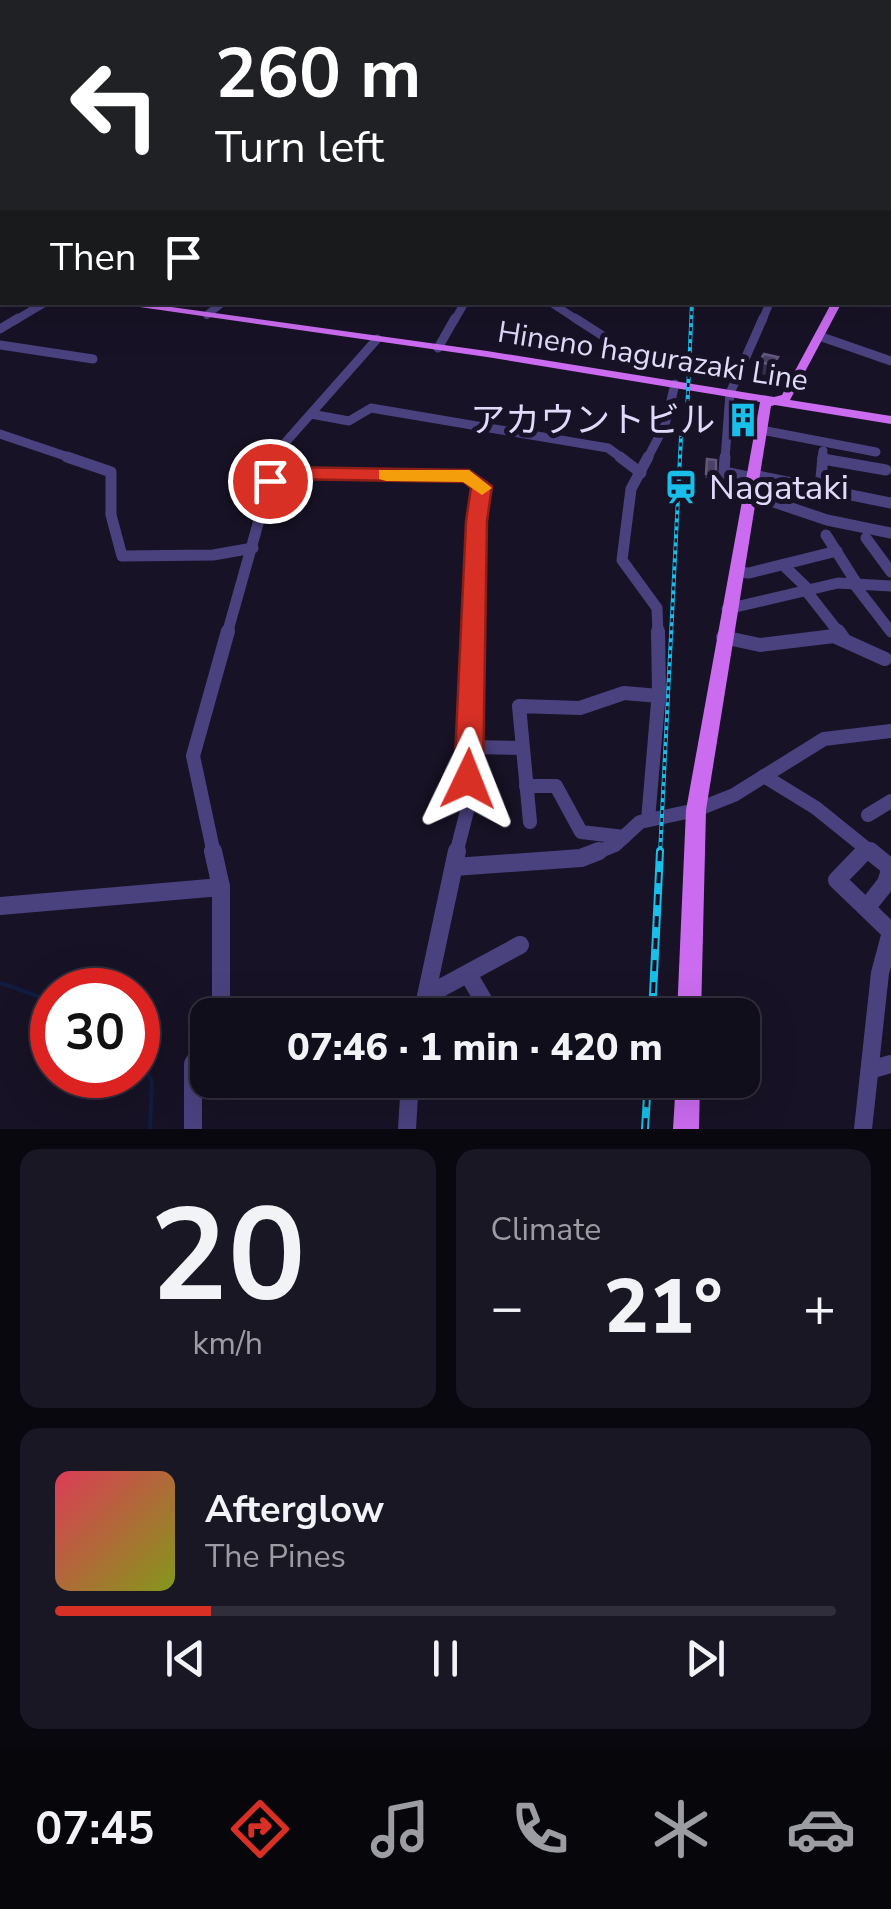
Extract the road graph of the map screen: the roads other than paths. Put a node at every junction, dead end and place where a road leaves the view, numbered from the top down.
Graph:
1 (41, 305) edge
2 (132, 305) edge
3 (219, 305) edge
4 (463, 305) edge
5 (555, 305) edge
6 (769, 305) edge
7 (836, 305) edge
8 (207, 315) junction
9 (0, 329) edge
10 (603, 336) dead end
11 (820, 336) junction
12 (377, 339) junction
13 (0, 344) edge
14 (438, 348) junction
15 (93, 359) dead end
16 (891, 361) edge
17 (675, 384) junction
18 (730, 393) junction
19 (774, 400) junction
20 (311, 414) junction
21 (891, 420) edge
22 (761, 430) junction
23 (0, 434) edge
24 (824, 442) junction
25 (822, 459) junction
26 (724, 472) junction
27 (641, 473) junction
28 (270, 481) junction
29 (751, 487) junction
30 (820, 488) junction
31 (891, 503) edge
32 (891, 533) edge
33 (826, 534) dead end
34 (866, 538) dead end
35 (253, 548) junction
36 (837, 550) junction
37 (782, 564) junction
38 (735, 572) junction
39 (891, 572) edge
40 (856, 584) junction
41 (891, 586) edge
42 (805, 588) junction
43 (728, 609) junction
44 (885, 618) edge
45 (891, 632) edge
46 (722, 637) junction
47 (843, 638) junction
48 (885, 659) dead end
49 (658, 696) junction
50 (891, 731) edge
51 (470, 748) junction
52 (523, 748) junction
53 (764, 776) junction
54 (526, 786) junction
55 (891, 802) edge
56 (696, 810) junction
57 (868, 814) dead end
58 (648, 820) junction
59 (530, 822) dead end
60 (624, 837) junction
61 (867, 849) junction
62 (454, 867) junction
63 (891, 868) edge
64 (220, 888) junction
65 (0, 906) edge
66 (868, 906) junction
67 (891, 932) edge
68 (520, 945) dead end
69 (468, 974) junction
70 (426, 996) joint
71 (224, 998) edge
72 (482, 998) edge
73 (690, 998) edge
74 (882, 1067) edge
75 (193, 1098) edge
76 (409, 1098) edge
77 (687, 1098) edge
78 (193, 1129) edge
79 (407, 1129) edge
80 (686, 1129) edge
81 (863, 1129) edge

1 - 9 street
2 - 8 main road, Hineno hagurazaki Line
3 - 8 street
4 - 14 street
5 - 10 street
6 - 18 street
7 - 11 main road
8 - 12 main road, Hineno hagurazaki Line
11 - 16 street
11 - 19 main road
12 - 14 main road, Hineno hagurazaki Line
12 - 20 street
13 - 15 street
14 - 17 main road, Hineno hagurazaki Line
17 - 18 main road, Hineno hagurazaki Line
17 - 27 street
18 - 19 main road, Hineno hagurazaki Line
18 - 26 street
19 - 21 main road, Hineno hagurazaki Line
19 - 22 main road
20 - 27 street
20 - 28 street
22 - 24 street
22 - 29 main road
23 - 35 street
24 - 25 street
24 - 25 street
25 - 30 street
26 - 29 street
26 - 29 street
27 - 49 street
28 - 35 street
28 - 51 street
29 - 30 street
29 - 32 street
29 - 38 main road
30 - 31 street
33 - 36 street
34 - 39 street
35 - 64 street
36 - 37 street
36 - 40 street
37 - 38 street
37 - 42 street
38 - 43 main road
40 - 41 street
40 - 42 street
40 - 44 street
42 - 43 street
42 - 47 street
43 - 46 main road
44 - 45 street
46 - 47 street
46 - 56 main road
47 - 48 street
49 - 52 street
49 - 58 street
50 - 53 street
51 - 52 street
51 - 62 street
52 - 54 street
53 - 56 street
53 - 61 street
54 - 59 street
54 - 60 street
55 - 57 street
56 - 58 street
56 - 73 main road
58 - 60 street
60 - 62 street
61 - 63 street
61 - 66 street
62 - 70 street
63 - 66 street
64 - 65 street
64 - 71 street
66 - 67 street
67 - 74 street
68 - 69 street
69 - 70 street
69 - 72 street
74 - 81 street
75 - 78 street
76 - 79 street
77 - 80 main road

